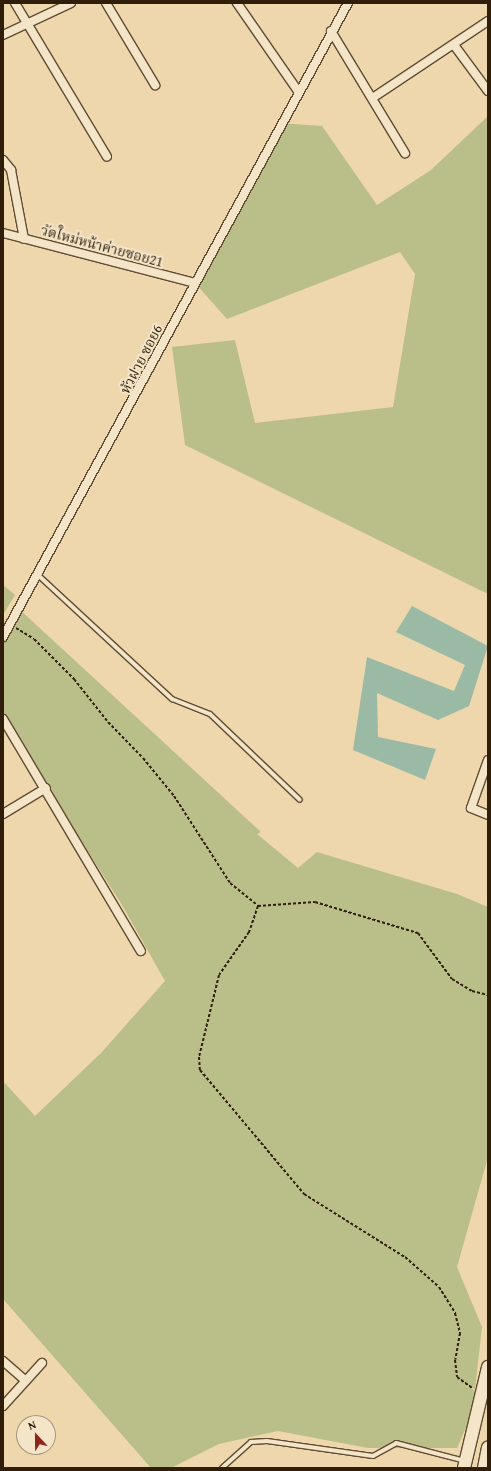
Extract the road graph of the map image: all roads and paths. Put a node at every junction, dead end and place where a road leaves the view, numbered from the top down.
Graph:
1 (16, 3) edge
2 (71, 3) edge
3 (106, 3) edge
4 (237, 3) edge
5 (348, 3) edge
6 (488, 21) edge
7 (28, 23) junction
8 (331, 32) junction
9 (3, 35) edge
10 (454, 45) junction
11 (155, 85) dead end
12 (298, 91) junction
13 (488, 91) edge
14 (374, 97) junction
15 (405, 153) dead end
16 (107, 157) dead end
17 (3, 160) edge
18 (3, 233) edge
19 (24, 239) junction
20 (195, 283) junction
21 (38, 575) junction
22 (10, 625) junction
23 (3, 637) edge
24 (3, 718) edge
25 (488, 760) edge
26 (46, 788) junction
27 (300, 800) dead end
28 (3, 814) edge
29 (488, 815) edge
30 (258, 906) junction
31 (141, 951) dead end
32 (488, 995) edge
33 (3, 1361) edge
34 (42, 1363) dead end
35 (488, 1367) edge
36 (26, 1381) junction
37 (481, 1393) junction
38 (3, 1406) edge
39 (488, 1447) edge
40 (485, 1464) edge
41 (465, 1465) edge
42 (222, 1468) edge

1 - 7 street
2 - 7 street
3 - 11 street
4 - 12 street
5 - 8 street, หัวฝาย ซอย6
6 - 10 street
7 - 9 street
7 - 16 street
8 - 12 street, หัวฝาย ซอย6
8 - 14 street
10 - 13 street
10 - 14 street
12 - 20 street, หัวฝาย ซอย6
14 - 15 street
17 - 19 street
18 - 19 street, วัดใหม่หน้าค่ายซอย21
19 - 20 street, วัดใหม่หน้าค่ายซอย21
20 - 21 street, หัวฝาย ซอย6
21 - 22 street, หัวฝาย ซอย6
21 - 27 lane
22 - 23 street, หัวฝาย ซอย6
22 - 30 path
24 - 26 street
25 - 29 street
26 - 28 street
26 - 31 street
30 - 32 path
30 - 37 path
33 - 36 street
34 - 36 street
35 - 37 main road
36 - 38 street
37 - 41 main road
39 - 40 main road
41 - 42 lane

